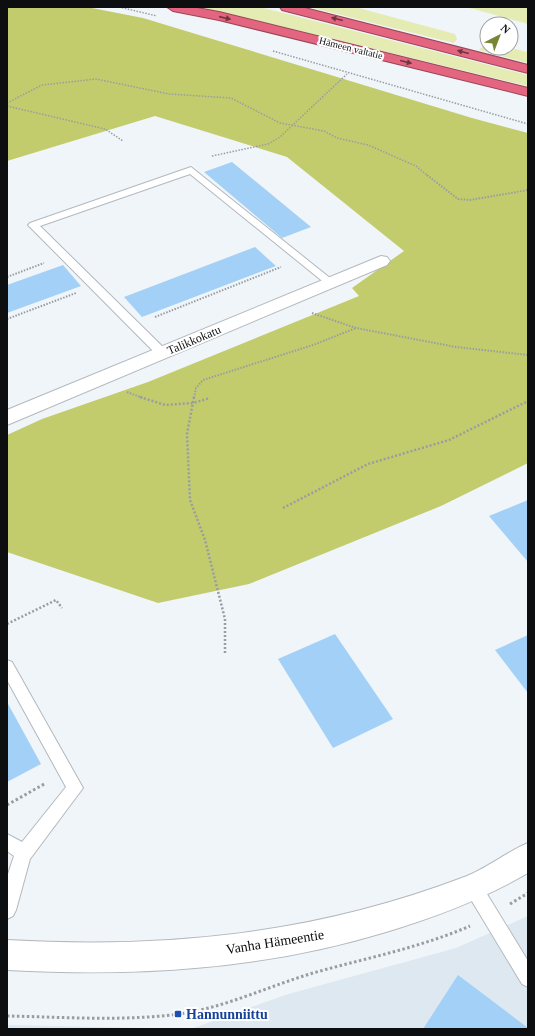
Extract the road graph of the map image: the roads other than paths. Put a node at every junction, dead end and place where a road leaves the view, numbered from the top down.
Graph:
1 (173, 7) edge
2 (286, 7) edge
3 (528, 69) edge
4 (528, 92) edge
5 (381, 261) dead end
6 (330, 282) junction
7 (162, 353) junction
8 (7, 418) edge
9 (7, 666) edge
10 (7, 842) edge
11 (24, 853) junction
12 (528, 858) edge
13 (473, 887) junction
14 (7, 910) edge
15 (7, 955) edge
16 (528, 978) edge

1 -> 4 highway, Hämeen valtatie
3 -> 2 highway, Hämeen valtatie
5 - 6 street, Talikkokatu
6 - 7 street, Talikkokatu
6 - 7 lane
7 - 8 street, Talikkokatu
9 - 11 lane
10 - 11 lane
11 - 14 lane
12 - 13 street, Vanha Hämeentie
13 - 15 street, Vanha Hämeentie
13 - 16 lane

